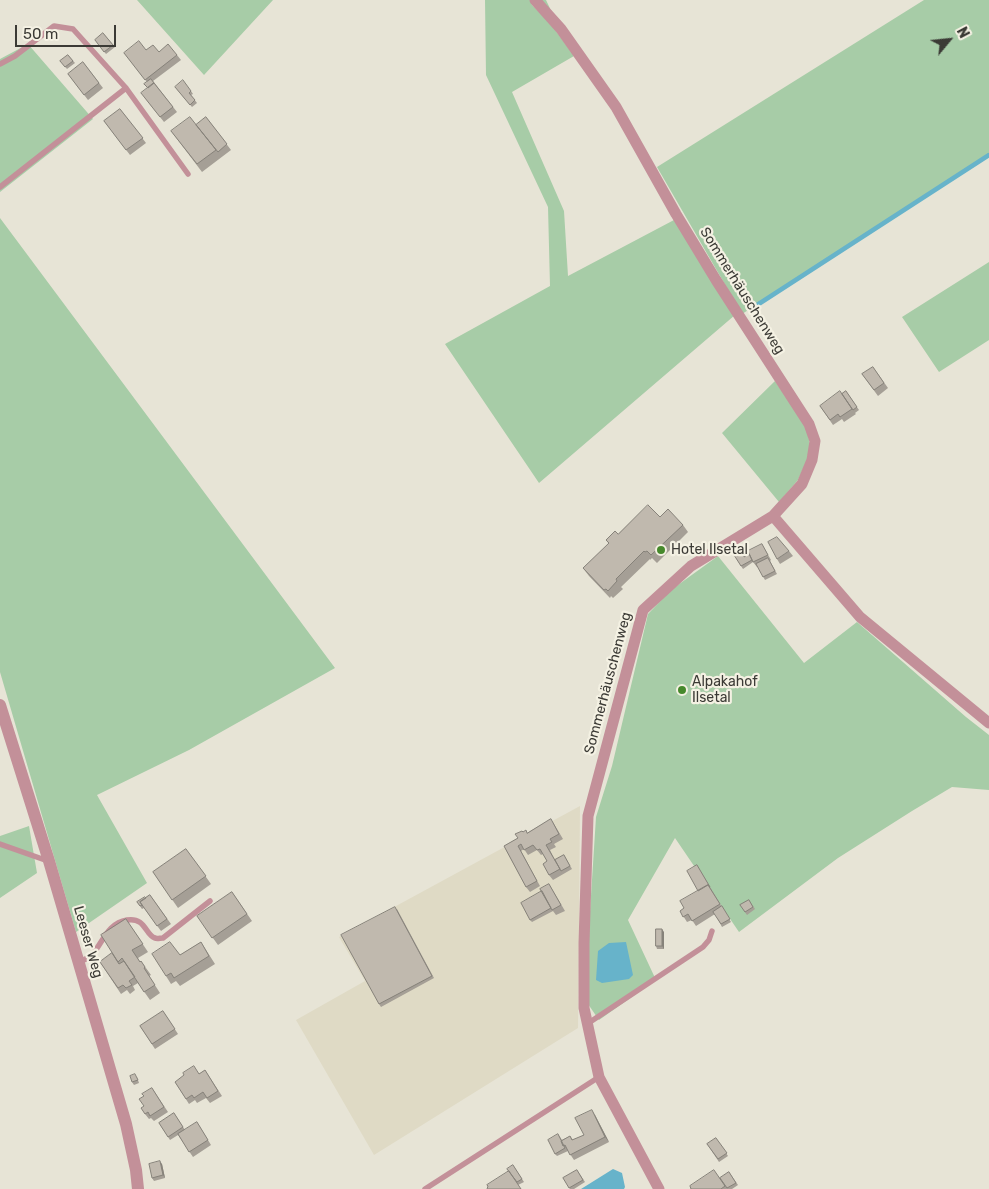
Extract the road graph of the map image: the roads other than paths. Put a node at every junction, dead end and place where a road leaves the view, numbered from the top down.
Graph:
1 (534, 0) edge
2 (0, 64) edge
3 (126, 88) junction
4 (188, 174) dead end
5 (0, 187) edge
6 (772, 516) junction
7 (0, 705) edge
8 (989, 723) edge
9 (0, 844) edge
10 (49, 861) junction
11 (210, 901) dead end
12 (712, 931) dead end
13 (78, 962) junction
14 (587, 1024) junction
15 (599, 1077) junction
16 (138, 1189) edge
17 (425, 1189) edge
18 (659, 1189) edge

1 - 6 street, Sommerhäuschenweg
2 - 3 lane
3 - 4 lane
3 - 5 lane
6 - 8 street
6 - 14 street, Sommerhäuschenweg
7 - 10 street, Leeser Weg
9 - 10 lane
10 - 13 street, Leeser Weg
11 - 13 lane
12 - 14 lane
13 - 16 street, Leeser Weg
14 - 15 street, Sommerhäuschenweg
15 - 17 lane
15 - 18 street, Sommerhäuschenweg

